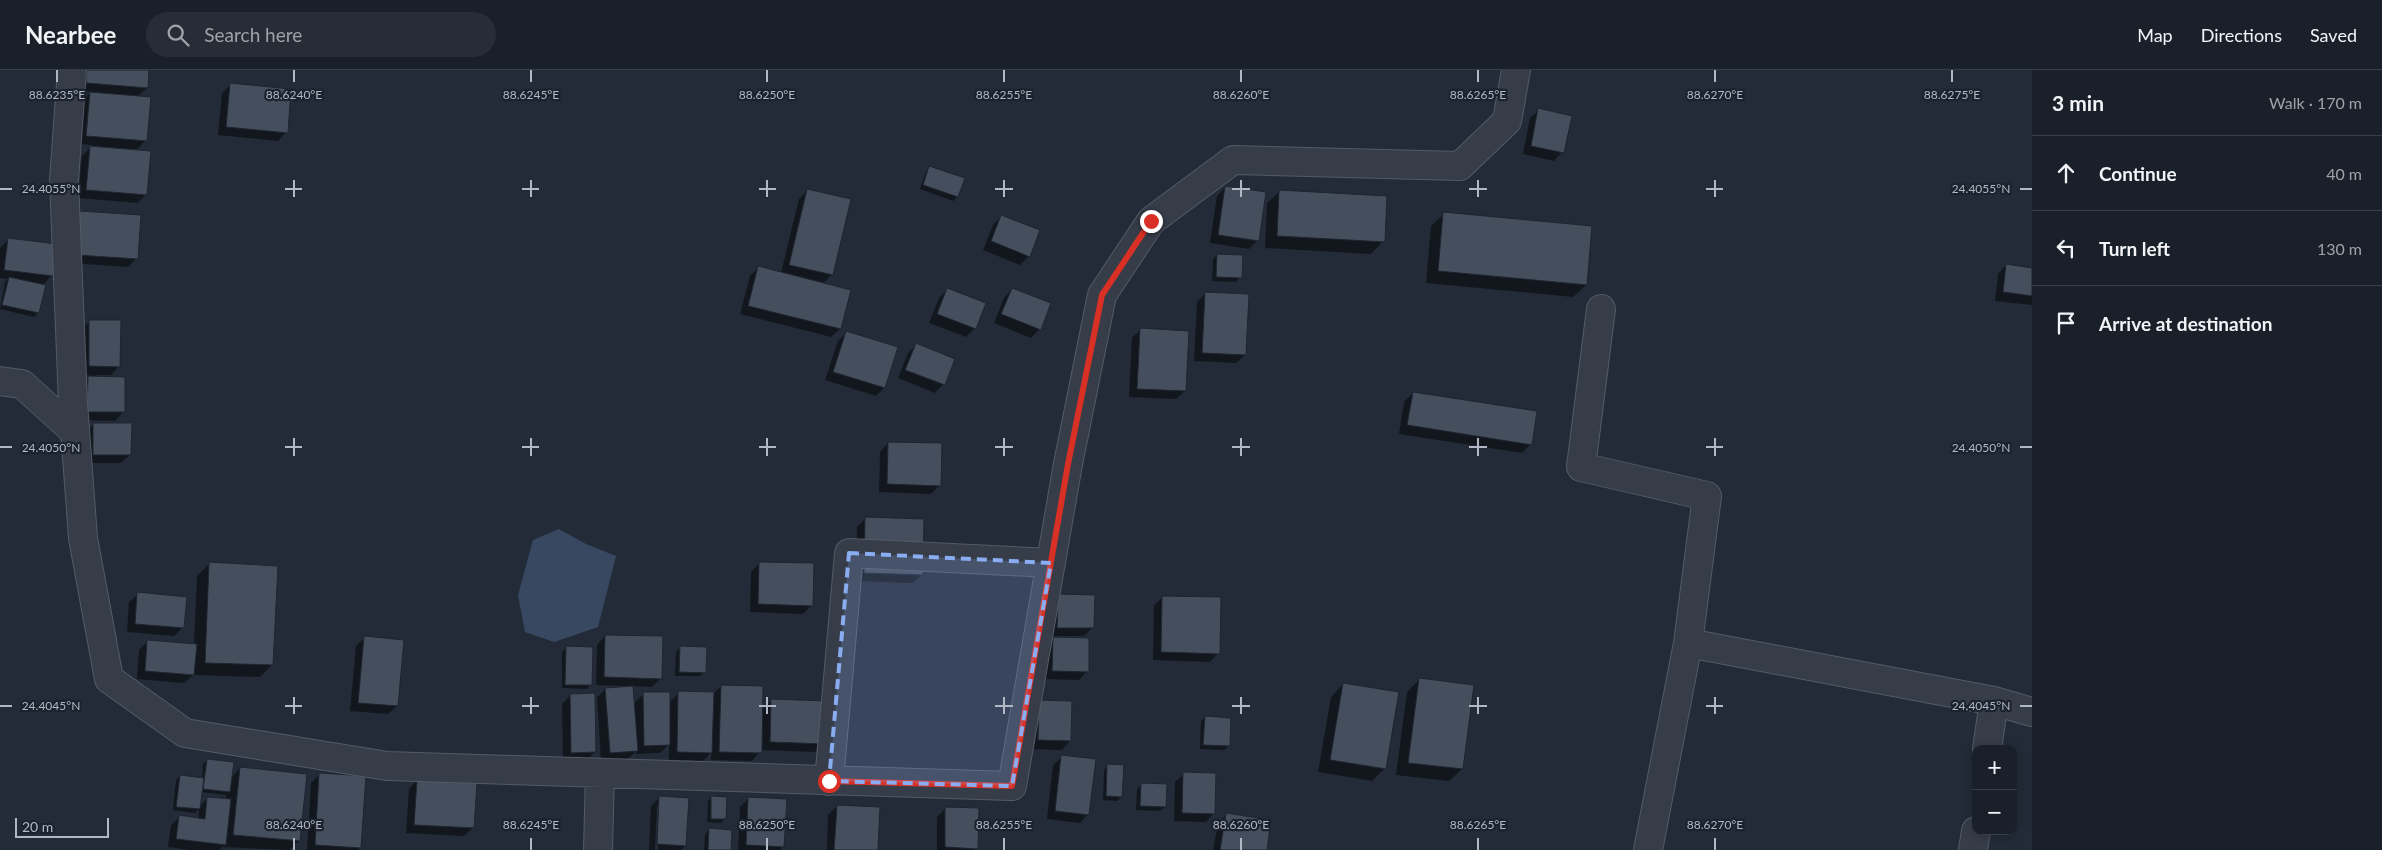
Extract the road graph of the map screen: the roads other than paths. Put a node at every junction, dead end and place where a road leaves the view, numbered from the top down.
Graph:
1 (72, 70) edge
2 (1516, 70) edge
3 (1601, 308) dead end
4 (0, 381) edge
5 (75, 432) junction
6 (1051, 563) junction
7 (1688, 643) junction
8 (1994, 701) junction
9 (2032, 712) edge
10 (1988, 745) edge
11 (600, 774) junction
12 (829, 781) junction
13 (1975, 835) edge
14 (598, 850) edge
15 (1648, 850) edge
16 (1973, 850) edge

1 - 5 street
2 - 6 street
3 - 7 street
4 - 5 street
5 - 11 street
6 - 12 street
6 - 12 street
7 - 8 street
7 - 15 street
8 - 9 street
8 - 10 street
11 - 12 street
11 - 14 street
13 - 16 street

